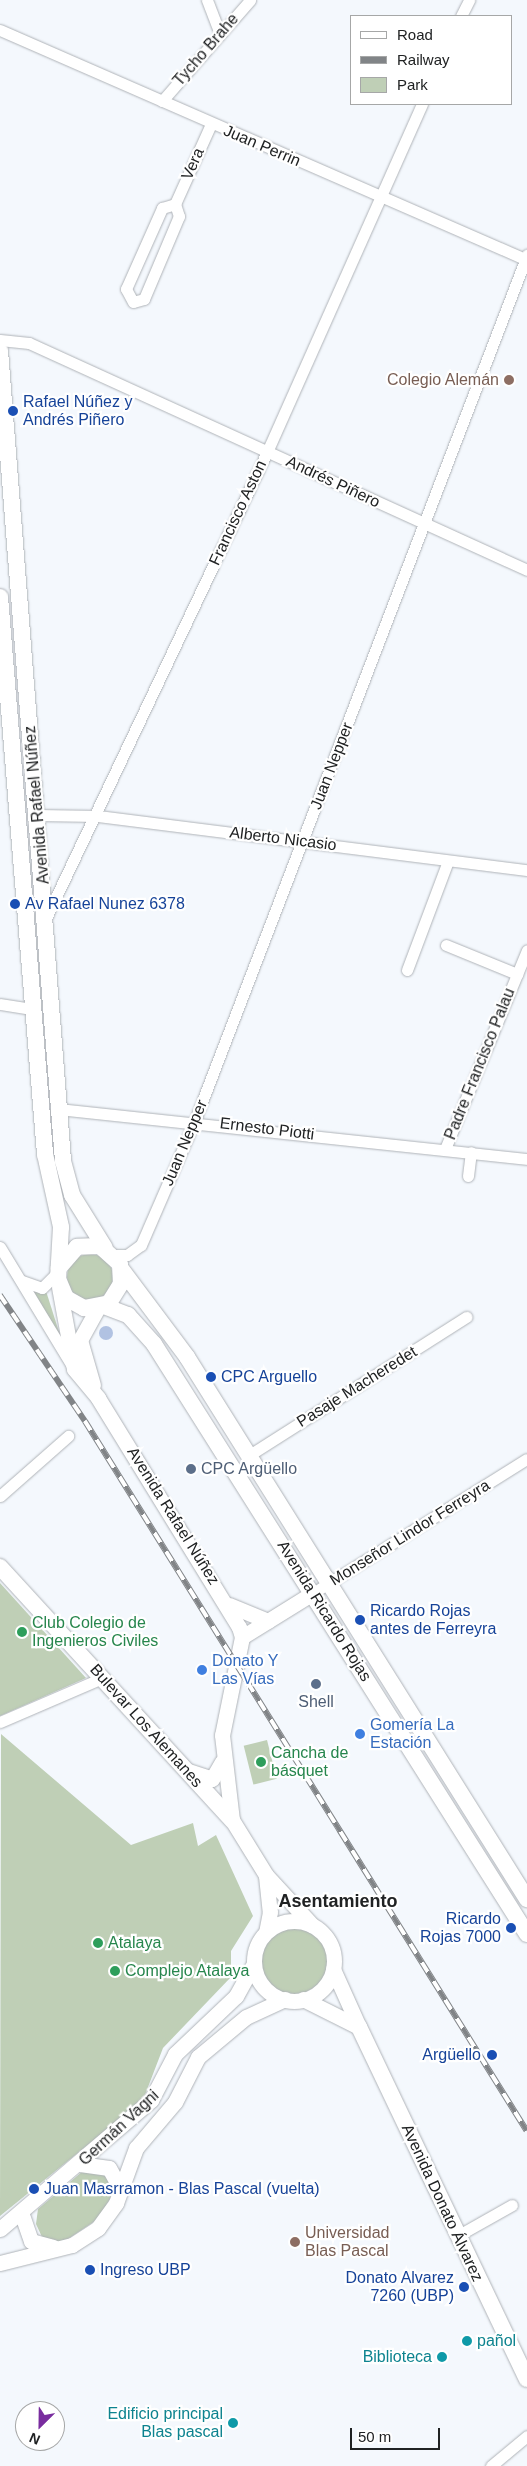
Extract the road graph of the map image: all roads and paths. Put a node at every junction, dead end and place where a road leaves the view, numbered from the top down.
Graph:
1 (206, 0) edge
2 (250, 0) edge
3 (469, 0) edge
4 (462, 15) edge
5 (0, 30) edge
6 (220, 34) junction
7 (162, 101) junction
8 (422, 105) edge
9 (211, 124) junction
10 (380, 197) junction
11 (175, 204) junction
12 (526, 257) edge
13 (0, 340) edge
14 (0, 351) edge
15 (1, 385) edge
16 (267, 452) junction
17 (425, 524) junction
18 (527, 570) edge
19 (0, 597) edge
20 (5, 724) edge
21 (38, 815) junction
22 (98, 816) junction
23 (40, 841) junction
24 (302, 842) junction
25 (448, 860) junction
26 (527, 870) edge
27 (46, 918) junction
28 (446, 944) dead end
29 (527, 950) edge
30 (407, 970) dead end
31 (517, 974) junction
32 (0, 1004) edge
33 (33, 1009) junction
34 (59, 1109) junction
35 (195, 1120) junction
36 (445, 1149) junction
37 (471, 1152) junction
38 (527, 1159) edge
39 (468, 1176) dead end
40 (0, 1247) edge
41 (110, 1252) junction
42 (122, 1270) junction
43 (59, 1276) junction
44 (20, 1280) junction
45 (101, 1307) junction
46 (466, 1317) dead end
47 (74, 1369) junction
48 (98, 1398) junction
49 (68, 1436) dead end
50 (248, 1456) junction
51 (527, 1459) edge
52 (0, 1496) edge
53 (0, 1567) edge
54 (320, 1590) junction
55 (229, 1605) junction
56 (268, 1621) junction
57 (242, 1637) junction
58 (102, 1678) junction
59 (0, 1722) edge
60 (222, 1762) junction
61 (186, 1770) junction
62 (232, 1820) junction
63 (467, 1840) junction
64 (266, 1875) junction
65 (525, 1891) edge
66 (312, 1925) junction
67 (266, 1932) junction
68 (527, 1934) edge
69 (254, 1964) junction
70 (333, 1969) junction
71 (285, 1999) junction
72 (303, 1999) junction
73 (359, 2027) junction
74 (80, 2164) junction
75 (120, 2188) junction
76 (512, 2205) dead end
77 (21, 2212) junction
78 (0, 2229) edge
79 (456, 2236) junction
80 (59, 2247) junction
81 (0, 2263) edge
82 (527, 2379) edge
83 (527, 2436) edge
84 (491, 2466) edge

1 - 6 street
2 - 6 street, Tycho Brahe
3 - 4 street
5 - 7 street, Juan Perrin
6 - 7 street, Tycho Brahe
7 - 9 street, Juan Perrin
8 - 10 street, Francisco Aston
9 - 10 street, Juan Perrin
9 - 11 street, Vera
10 - 12 street, Juan Perrin
10 - 16 street, Francisco Aston
11 - 11 street
12 - 17 street, Juan Nepper
13 - 16 street, Andrés Piñero
14 - 15 main road, Avenida Rafael Núñez
15 - 21 main road, Avenida Rafael Núñez
16 - 17 street, Andrés Piñero
16 - 22 street, Francisco Aston
17 - 18 street, Andrés Piñero
17 - 24 street, Juan Nepper
19 - 20 main road, Avenida Rafael Núñez
20 - 23 main road
20 - 33 main road, Avenida Rafael Núñez
21 - 22 street, Alberto Nicasio
21 - 23 main road, Avenida Rafael Núñez
22 - 24 street, Alberto Nicasio
22 - 27 street, Francisco Aston
23 - 27 main road, Avenida Rafael Núñez
24 - 25 street, Alberto Nicasio
24 - 35 street, Juan Nepper
25 - 26 street, Alberto Nicasio
25 - 30 street
27 - 34 main road, Avenida Rafael Núñez
28 - 31 street
29 - 31 street, Padre Francisco Palau
31 - 36 street, Padre Francisco Palau
32 - 33 street
33 - 43 main road, Avenida Rafael Núñez
34 - 35 street, Ernesto Piotti
34 - 41 main road, Avenida Rafael Núñez
35 - 36 street, Ernesto Piotti
35 - 41 street, Juan Nepper
36 - 37 street, Ernesto Piotti
37 - 38 street
37 - 39 street
40 - 44 street
41 - 42 main road, Avenida Rafael Núñez
41 - 43 main road
42 - 45 main road, Avenida Rafael Núñez
42 - 50 main road, Avenida Ricardo Rojas
43 - 44 street
43 - 45 main road
43 - 47 main road, Avenida Rafael Núñez
44 - 47 street
45 - 48 main road, Avenida Rafael Núñez
45 - 54 main road, Avenida Ricardo Rojas
46 - 50 street, Pasaje Macheredet
47 - 48 main road, Avenida Rafael Núñez
48 - 55 main road, Avenida Rafael Núñez
49 - 52 street
50 - 54 main road, Avenida Ricardo Rojas
51 - 54 street, Monseñor Lindor Ferreyra
53 - 58 main road, Bulevar Los Alemanes
54 - 56 main road, Monseñor Lindor Ferreyra
54 - 63 main road, Avenida Ricardo Rojas
54 - 65 main road, Avenida Ricardo Rojas
55 - 56 main road
55 - 57 main road, Avenida Rafael Núñez
56 - 57 main road, Monseñor Lindor Ferreyra
57 - 60 main road
58 - 59 street
58 - 61 main road, Bulevar Los Alemanes
60 - 61 main road
60 - 62 main road
61 - 62 main road, Bulevar Los Alemanes
62 - 64 main road
63 - 65 main road
63 - 68 main road, Avenida Ricardo Rojas
64 - 66 main road
64 - 67 main road
66 - 67 main road
66 - 70 main road
67 - 69 main road
69 - 71 main road
69 - 74 main road, Germán Vagni
70 - 72 main road
70 - 73 main road, Avenida Donato Álvarez
71 - 72 main road
71 - 75 main road, Germán Vagni
72 - 73 main road
73 - 79 main road, Avenida Donato Álvarez
74 - 75 main road
74 - 77 main road, Germán Vagni
75 - 80 main road, Germán Vagni
76 - 79 street
77 - 78 main road, Germán Vagni
77 - 80 main road
79 - 82 main road, Avenida Donato Álvarez
80 - 81 main road, Germán Vagni
83 - 84 street

